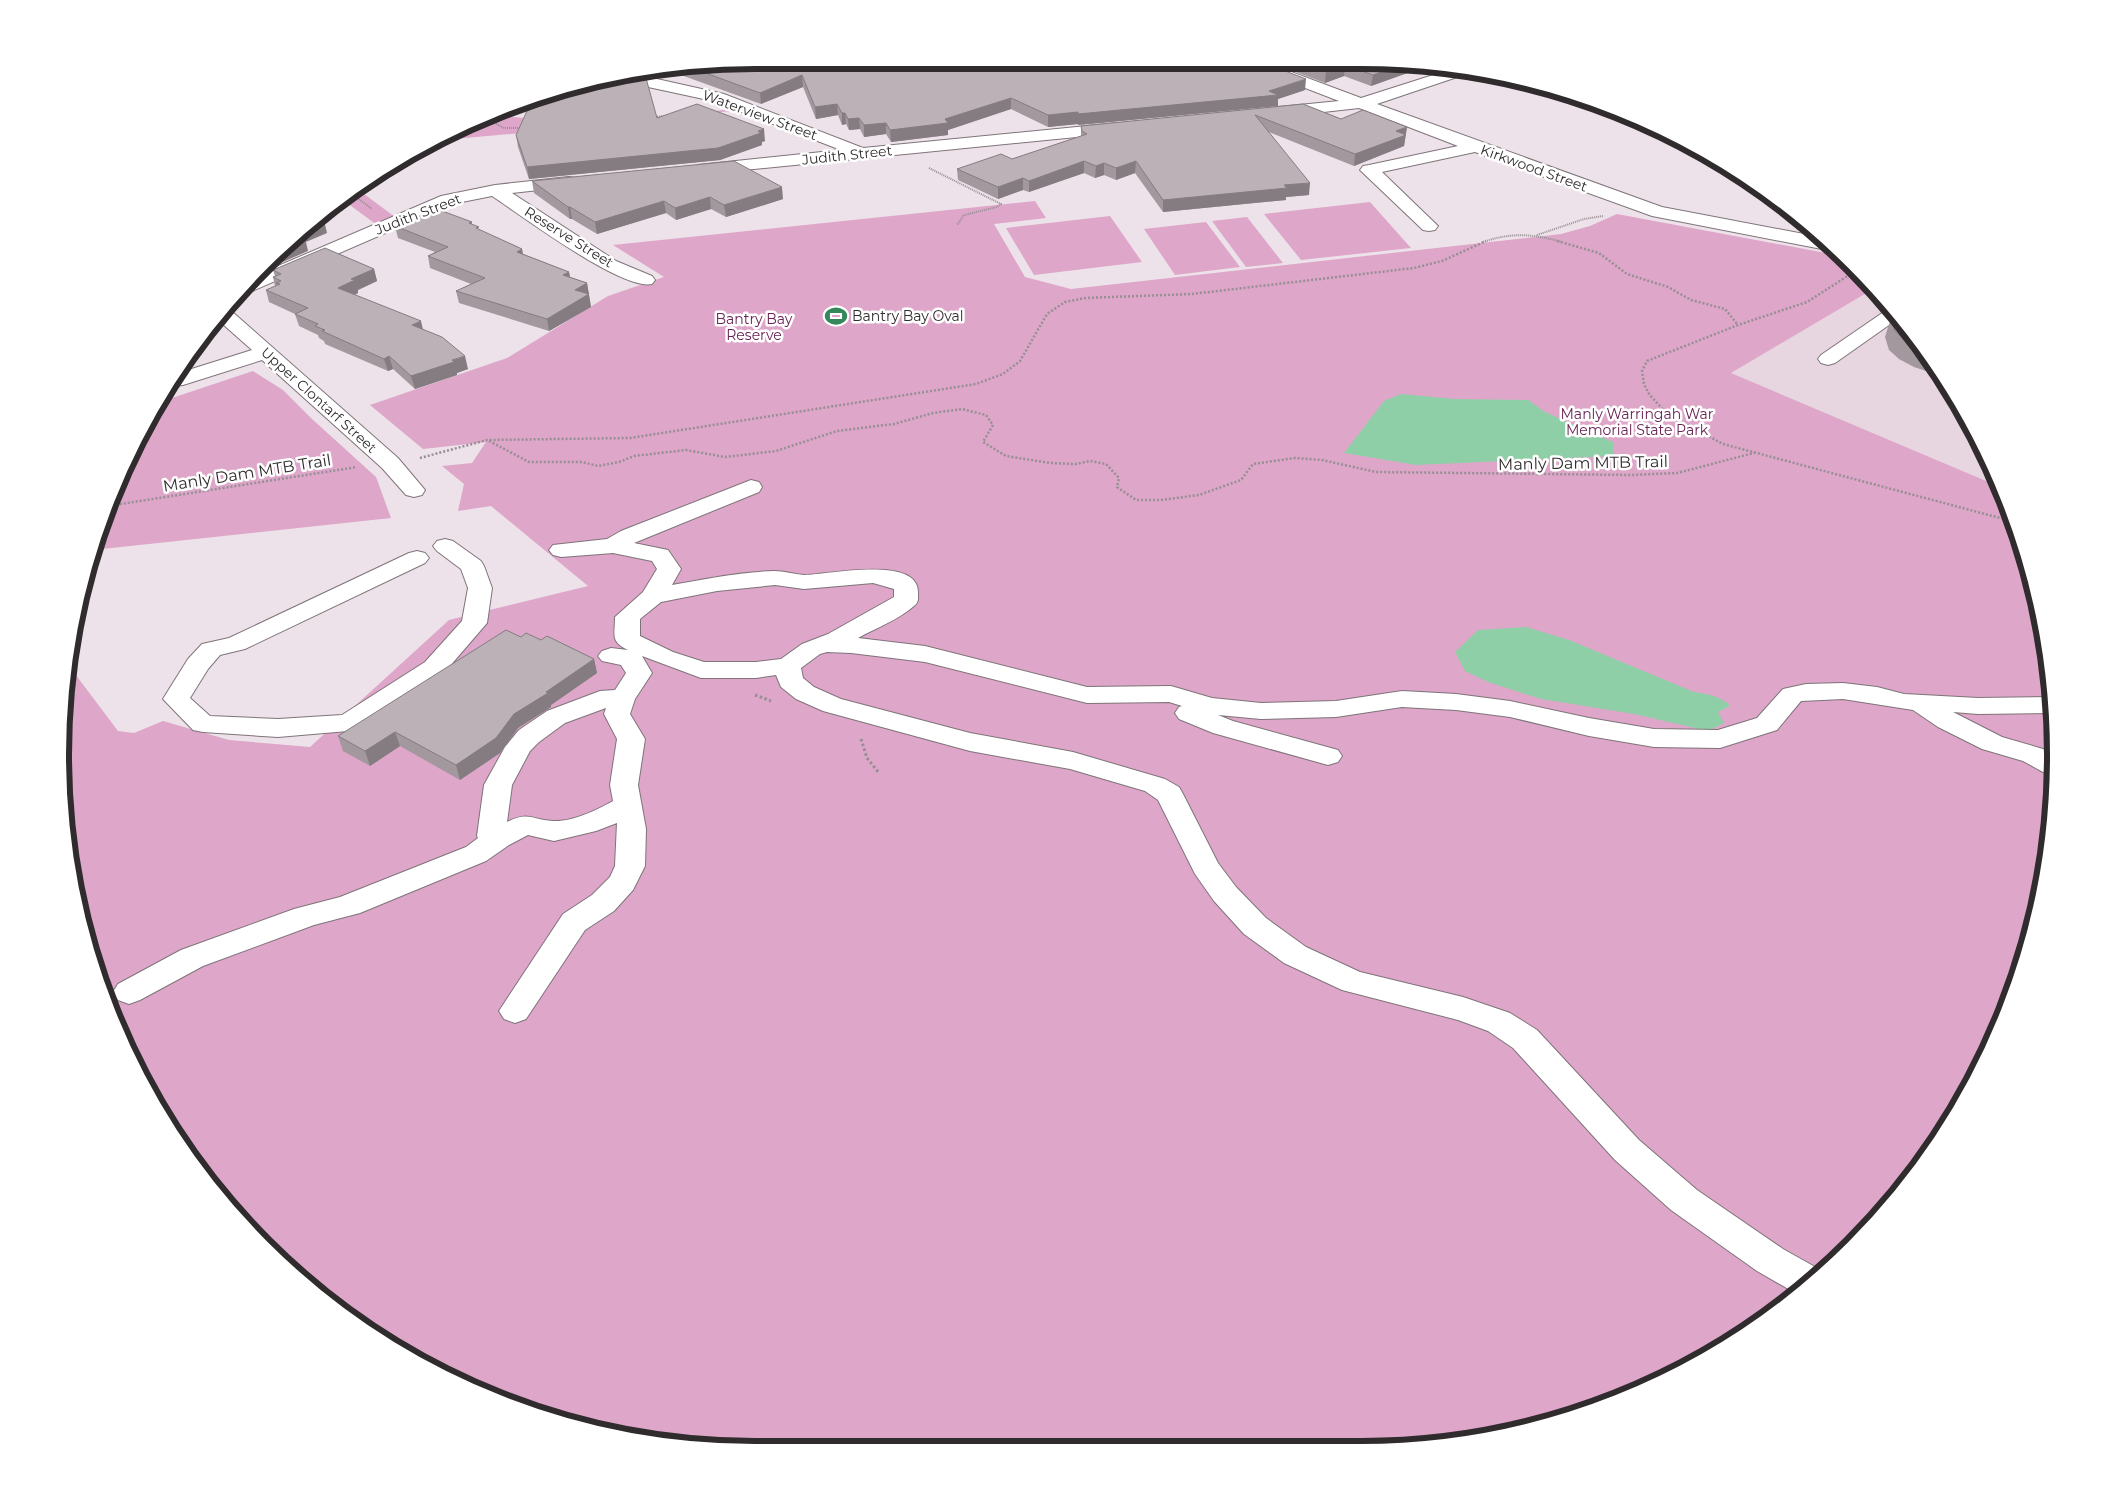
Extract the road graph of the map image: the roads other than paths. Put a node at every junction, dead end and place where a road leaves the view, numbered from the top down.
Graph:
1 (1270, 69) edge
2 (1450, 75) edge
3 (636, 80) edge
4 (1364, 103) junction
5 (1259, 114) edge
6 (1132, 127) edge
7 (1476, 147) junction
8 (863, 153) junction
9 (684, 171) edge
10 (585, 181) edge
11 (495, 190) junction
12 (1429, 226) dead end
13 (1816, 242) edge
14 (646, 280) dead end
15 (260, 281) edge
16 (1888, 316) edge
17 (227, 317) edge
18 (266, 352) junction
19 (1828, 359) dead end
20 (181, 379) edge
21 (751, 487) dead end
22 (414, 490) dead end
23 (444, 546) dead end
24 (613, 546) junction
25 (561, 550) dead end
26 (416, 558) dead end
27 (653, 596) junction
28 (824, 644) junction
29 (611, 656) dead end
30 (788, 666) junction
31 (1152, 694) junction
32 (622, 699) junction
33 (1917, 701) junction
34 (2045, 705) edge
35 (1328, 756) dead end
36 (2047, 763) edge
37 (626, 806) junction
38 (499, 838) junction
39 (128, 992) dead end
40 (515, 1011) dead end
41 (1804, 1279) edge

1 - 4 street, Kirkwood Street
2 - 4 street
3 - 8 street, Waterview Street
4 - 5 street
4 - 7 street, Kirkwood Street
6 - 8 street, Judith Street
7 - 12 street
7 - 13 street, Kirkwood Street
8 - 9 street, Judith Street
10 - 11 street, Judith Street
11 - 14 street, Reserve Street
11 - 15 street, Judith Street
16 - 19 street
17 - 18 street, Upper Clontarf Street
18 - 20 street
18 - 22 street, Upper Clontarf Street
21 - 24 street
23 - 26 street
24 - 25 street
24 - 27 street
27 - 28 street
27 - 30 street
28 - 30 street
28 - 31 street
29 - 32 street
30 - 41 street
31 - 33 street
31 - 35 street
32 - 37 street
32 - 38 street
33 - 34 street
33 - 36 street
37 - 38 street
37 - 40 street
38 - 39 street

